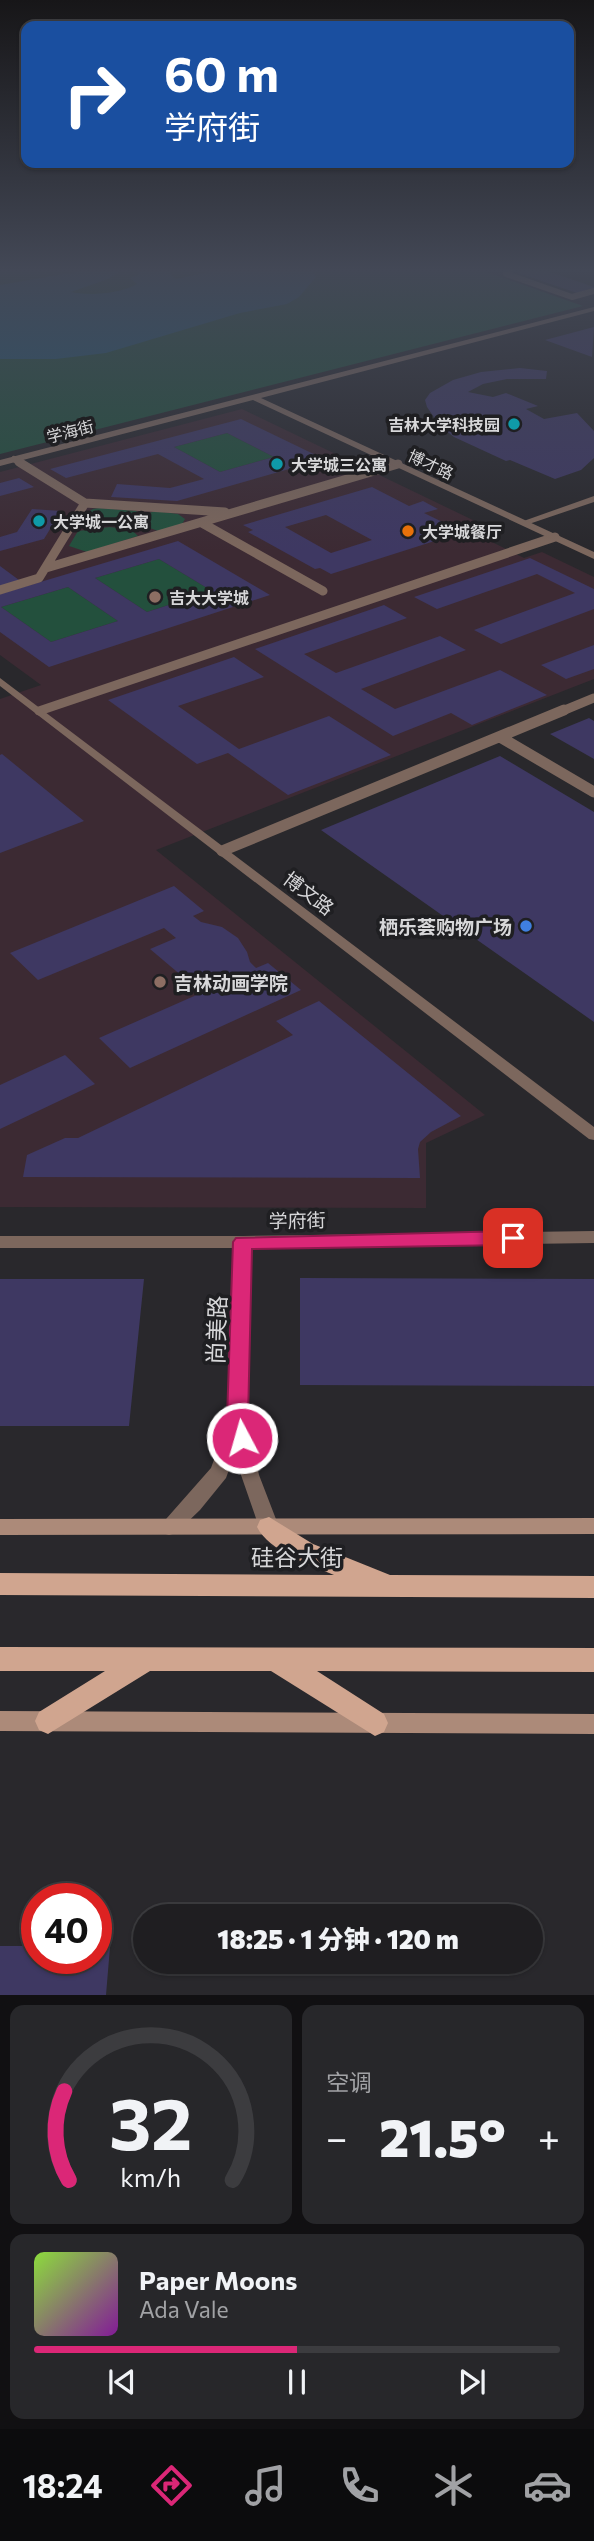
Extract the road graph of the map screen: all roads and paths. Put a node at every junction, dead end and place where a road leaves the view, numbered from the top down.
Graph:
1 (384, 364) edge
2 (255, 398) junction
3 (14, 459) junction
4 (0, 463) edge
5 (398, 464) junction
6 (594, 499) edge
7 (85, 503) junction
8 (234, 513) junction
9 (202, 523) junction
10 (523, 523) junction
11 (555, 537) junction
12 (594, 556) edge
13 (46, 568) junction
14 (0, 590) edge
15 (323, 591) dead end
16 (0, 681) edge
17 (594, 698) edge
18 (39, 710) junction
19 (500, 737) junction
20 (594, 793) edge
21 (222, 851) junction
22 (594, 1135) edge
23 (594, 1237) edge
24 (0, 1242) edge
25 (243, 1242) junction
26 (238, 1419) junction
27 (594, 1526) edge
28 (0, 1527) edge
29 (169, 1527) junction
30 (269, 1527) junction
31 (0, 1584) edge
32 (390, 1586) junction
33 (594, 1587) edge
34 (0, 1659) edge
35 (145, 1660) junction
36 (276, 1660) junction
37 (594, 1660) edge
38 (0, 1721) edge
39 (48, 1721) junction
40 (375, 1723) junction
41 (594, 1724) edge

1 - 2 street, 学海街
2 - 3 street, 学海街
2 - 5 street, 博才路
3 - 4 street, 学海街
3 - 7 lane
5 - 8 lane
5 - 10 street, 博才路
6 - 10 street
7 - 8 lane
7 - 13 lane
8 - 9 lane
9 - 13 lane
9 - 15 lane
10 - 11 street, 博才路
11 - 12 street, 博才路
11 - 18 lane
13 - 14 lane
16 - 18 street, 博文路
17 - 19 lane
18 - 21 street, 博文路
19 - 20 lane
19 - 21 lane
21 - 22 street, 博文路
23 - 25 street, 学府街
24 - 25 street, 学府街
25 - 26 street, 尚美路
26 - 29 street
26 - 30 street
27 - 30 main road
28 - 29 main road
29 - 30 main road
30 - 32 main road
31 - 32 main road, 硅谷大街
32 - 33 main road, 硅谷大街
34 - 35 main road
35 - 36 main road
35 - 39 main road
36 - 37 main road
36 - 40 main road
38 - 39 main road
39 - 40 main road
40 - 41 main road

